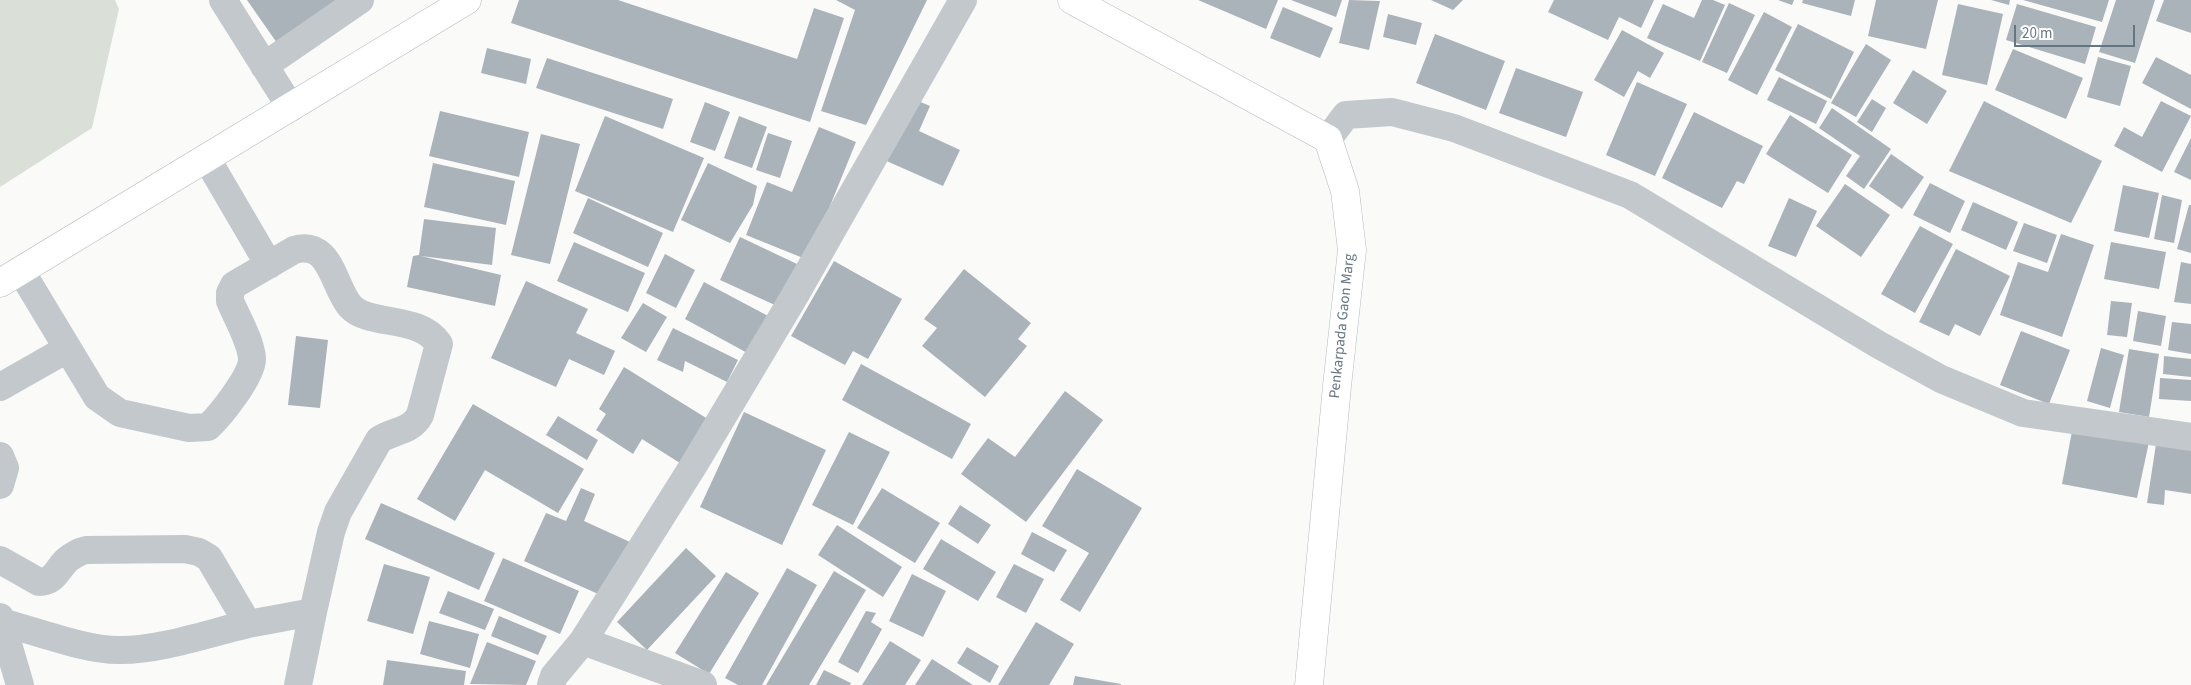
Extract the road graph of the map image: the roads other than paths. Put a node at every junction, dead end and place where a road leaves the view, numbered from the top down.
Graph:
1 (223, 0) edge
2 (360, 0) edge
3 (467, 0) edge
4 (964, 0) edge
5 (1072, 0) edge
6 (264, 66) junction
7 (291, 108) junction
8 (1328, 139) junction
9 (207, 159) junction
10 (269, 265) junction
11 (10, 277) edge
12 (68, 348) junction
13 (2, 381) edge
14 (2191, 437) edge
15 (0, 456) edge
16 (0, 484) edge
17 (0, 560) edge
18 (313, 612) junction
19 (1, 619) edge
20 (248, 624) junction
21 (583, 641) junction
22 (0, 666) edge
23 (6, 685) edge
24 (20, 685) edge
25 (298, 685) edge
26 (551, 685) edge
27 (703, 685) edge
28 (1309, 685) edge

1 - 6 street
2 - 6 street
3 - 7 street
4 - 21 street
5 - 8 street
6 - 7 street
7 - 9 street
8 - 14 street
8 - 28 street, Penkarpada Gaon Marg
9 - 10 street
9 - 11 street
10 - 12 street
10 - 18 street
11 - 12 street
12 - 13 street
15 - 16 street
17 - 20 street
18 - 20 street
18 - 25 street
19 - 20 street
19 - 24 street
21 - 26 street
21 - 27 street
22 - 23 street

